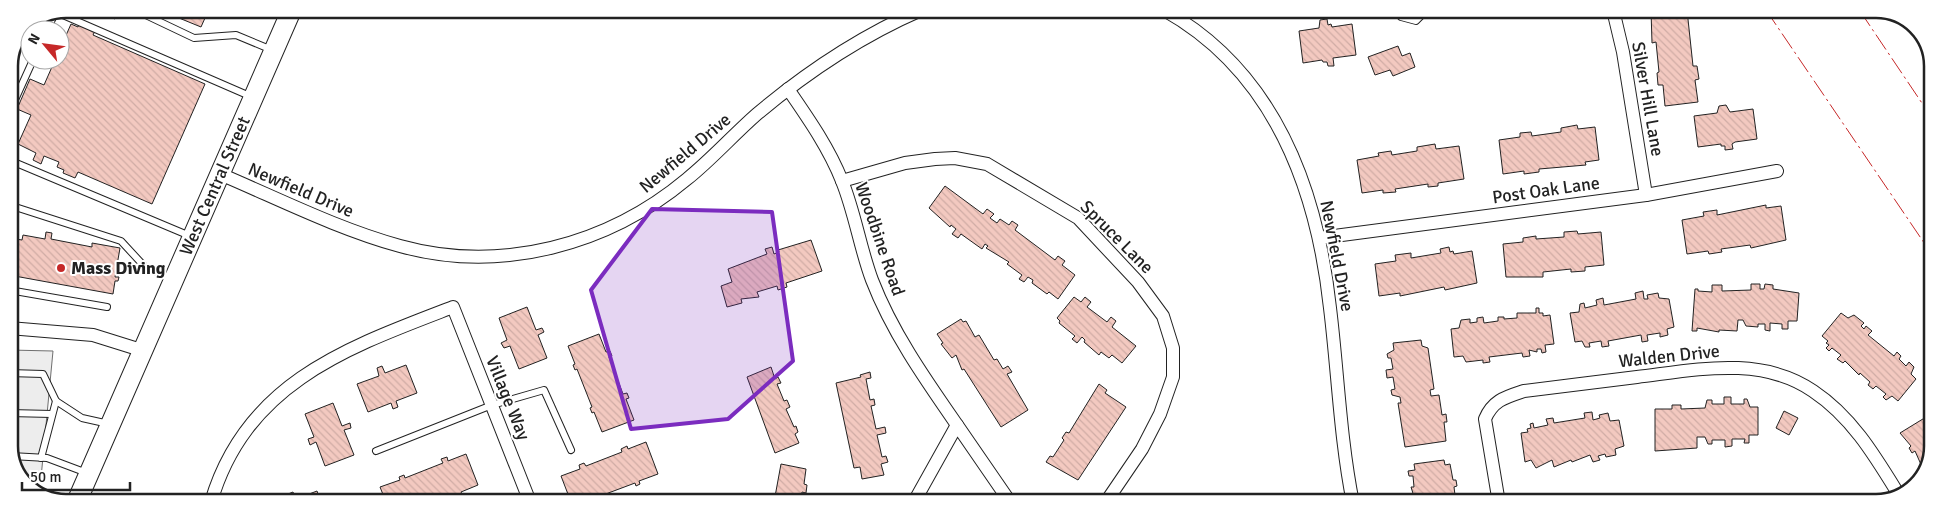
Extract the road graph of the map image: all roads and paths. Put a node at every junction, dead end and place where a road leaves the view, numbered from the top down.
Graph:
1 (68, 18) edge
2 (152, 18) edge
3 (288, 18) edge
4 (904, 18) edge
5 (1176, 18) edge
6 (1405, 18) edge
7 (1419, 18) edge
8 (1615, 18) edge
9 (274, 51) junction
10 (28, 70) edge
11 (788, 89) junction
12 (18, 93) edge
13 (253, 98) junction
14 (18, 164) edge
15 (1777, 171) dead end
16 (220, 174) junction
17 (842, 181) junction
18 (1646, 195) junction
19 (18, 208) edge
20 (192, 237) junction
21 (1319, 238) junction
22 (173, 280) junction
23 (18, 292) edge
24 (108, 307) dead end
25 (18, 329) edge
26 (142, 350) junction
27 (18, 373) edge
28 (56, 401) junction
29 (492, 405) junction
30 (18, 413) edge
31 (52, 414) junction
32 (111, 425) junction
33 (957, 425) junction
34 (570, 450) dead end
35 (376, 452) dead end
36 (18, 456) edge
37 (41, 458) junction
38 (89, 474) junction
39 (1896, 490) edge
40 (80, 494) edge
41 (214, 494) edge
42 (527, 494) edge
43 (918, 494) edge
44 (1004, 494) edge
45 (1111, 494) edge
46 (1352, 494) edge
47 (1498, 494) edge

1 - 13 lane
2 - 9 lane
3 - 9 main road, West Central Street
4 - 11 street, Newfield Drive
5 - 21 street, Newfield Drive
6 - 7 lane
8 - 18 street, Silver Hill Lane
9 - 13 main road, West Central Street
10 - 12 lane
11 - 16 street, Newfield Drive
11 - 17 street, Woodbine Road
13 - 16 main road, West Central Street
14 - 20 lane
15 - 18 street, Post Oak Lane
16 - 20 main road, West Central Street
17 - 33 street, Woodbine Road
17 - 45 street, Spruce Lane
18 - 21 street, Post Oak Lane
19 - 22 lane
20 - 22 main road, West Central Street
21 - 46 street, Newfield Drive
22 - 26 main road, West Central Street
23 - 24 lane
25 - 26 street
26 - 32 main road, West Central Street
27 - 28 lane
28 - 31 lane
28 - 32 lane
29 - 34 lane
29 - 35 lane
29 - 41 street, Village Way
29 - 42 street, Village Way
30 - 31 lane
31 - 37 lane
32 - 38 main road, West Central Street
33 - 43 street
33 - 44 street, Woodbine Road
36 - 37 lane
37 - 38 lane
38 - 40 main road, West Central Street
39 - 47 street, Walden Drive

